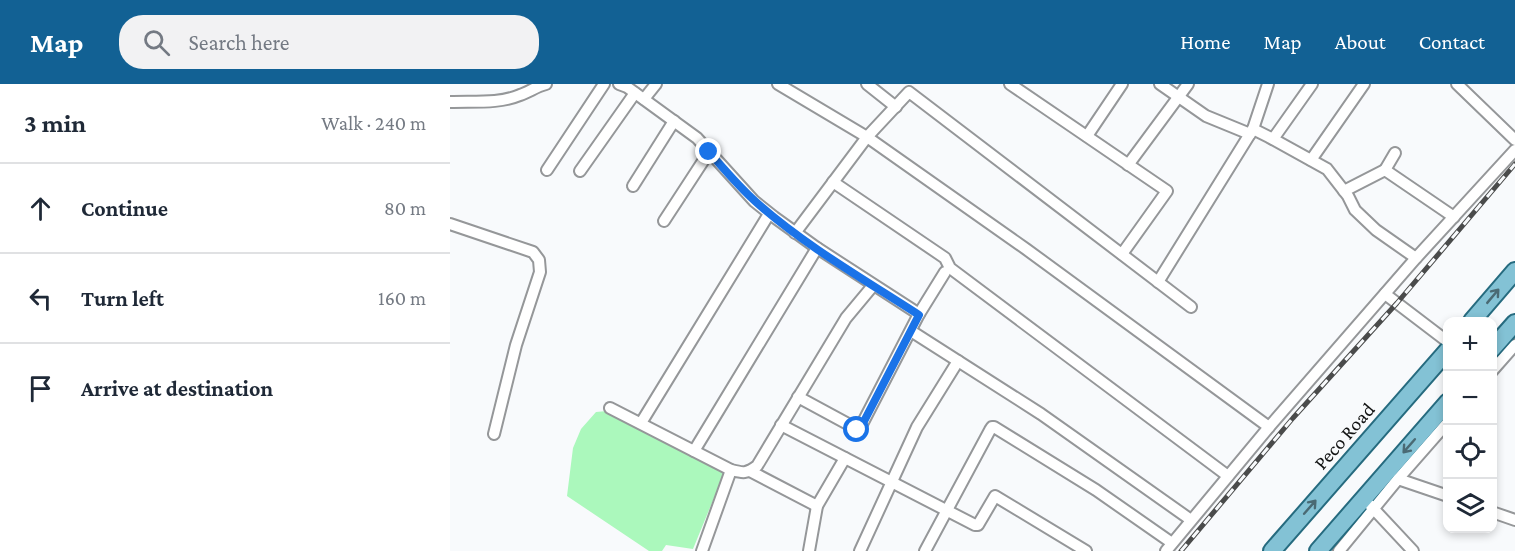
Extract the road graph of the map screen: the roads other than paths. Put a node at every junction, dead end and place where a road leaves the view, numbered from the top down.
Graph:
1 (546, 84) edge
2 (604, 84) edge
3 (619, 84) edge
4 (656, 84) edge
5 (778, 84) edge
6 (867, 84) edge
7 (918, 84) edge
8 (1010, 84) edge
9 (1122, 84) edge
10 (1160, 84) edge
11 (1188, 84) edge
12 (1268, 84) edge
13 (1312, 84) edge
14 (1364, 84) edge
15 (1457, 84) edge
16 (909, 92) junction
17 (640, 96) junction
18 (1178, 96) junction
19 (450, 102) edge
20 (896, 107) junction
21 (674, 121) junction
22 (1252, 132) junction
23 (1087, 136) junction
24 (867, 137) junction
25 (1273, 139) junction
26 (1515, 140) edge
27 (1515, 150) edge
28 (709, 152) junction
29 (1395, 153) dead end
30 (1311, 160) junction
31 (1128, 165) junction
32 (547, 170) dead end
33 (1385, 170) junction
34 (580, 171) dead end
35 (833, 182) junction
36 (633, 186) dead end
37 (1344, 191) junction
38 (769, 214) junction
39 (1454, 217) junction
40 (664, 221) dead end
41 (450, 224) edge
42 (795, 233) junction
43 (817, 248) junction
44 (1122, 254) junction
45 (1416, 258) junction
46 (1515, 271) edge
47 (945, 272) dead end
48 (1158, 282) junction
49 (871, 284) junction
50 (1385, 294) junction
51 (1191, 307) dead end
52 (919, 315) junction
53 (1475, 317) edge
54 (1515, 323) edge
55 (911, 331) junction
56 (1443, 338) edge
57 (1515, 345) edge
58 (1498, 351) edge
59 (1443, 356) edge
60 (958, 361) junction
61 (1515, 363) edge
62 (798, 397) junction
63 (610, 408) dead end
64 (1443, 408) edge
65 (641, 423) junction
66 (781, 425) junction
67 (1445, 425) edge
68 (1269, 427) junction
69 (494, 434) dead end
70 (694, 451) junction
71 (845, 458) junction
72 (731, 470) junction
73 (750, 471) junction
74 (1228, 476) junction
75 (1398, 478) junction
76 (891, 481) junction
77 (1443, 494) edge
78 (1369, 504) junction
79 (817, 506) junction
80 (946, 511) junction
81 (1497, 514) edge
82 (1191, 520) junction
83 (1515, 520) edge
84 (1169, 547) edge
85 (703, 551) edge
86 (809, 551) edge
87 (860, 551) edge
88 (926, 551) edge
89 (1086, 551) edge
90 (1272, 551) edge
91 (1318, 551) edge
92 (1339, 551) edge
93 (1413, 551) edge

1 - 19 street
2 - 32 street
3 - 17 street
4 - 17 street
5 - 24 street
6 - 20 street
7 - 16 street
8 - 23 street
9 - 23 street
10 - 18 street
11 - 18 street
12 - 22 street
13 - 25 street
14 - 30 street
15 - 26 street
16 - 20 street
16 - 44 street
17 - 21 street
17 - 34 street
18 - 22 street
18 - 31 street
20 - 24 street
21 - 28 street
21 - 36 street
22 - 25 street
22 - 48 street
23 - 31 street
24 - 35 street
24 - 68 street
25 - 30 street
27 - 39 street
28 - 38 street
28 - 40 street
29 - 33 street
30 - 37 street
31 - 44 street
33 - 37 street
33 - 39 street
35 - 42 street
35 - 74 street
37 - 45 street
38 - 42 street
38 - 65 street
39 - 45 street
41 - 69 street
42 - 43 street
43 - 49 street
43 - 70 street
44 - 48 street
45 - 50 street
53 -> 46 main road
47 - 52 street
48 - 51 street
49 - 52 street
49 - 62 street
50 - 56 street
50 - 68 street
52 - 55 street
54 - 58 main road
55 - 60 street
55 - 62 street
57 - 58 street
58 - 61 street
90 -> 59 main road, Peco Road
60 - 76 street
60 - 82 street
62 - 66 street
63 - 65 street
64 -> 78 main road
65 - 70 street
66 - 71 street
66 - 73 street
67 - 75 street
68 - 74 street
70 - 72 street
71 - 76 street
71 - 79 street
72 - 73 street
72 - 85 street
73 - 79 street
74 - 82 street
75 - 77 street
75 - 78 street
76 - 80 street
76 - 87 street
78 - 91 main road
78 - 92 street
78 - 93 street
79 - 86 street
80 - 84 street
80 - 88 street
80 - 89 street
81 - 83 street
82 - 84 street

